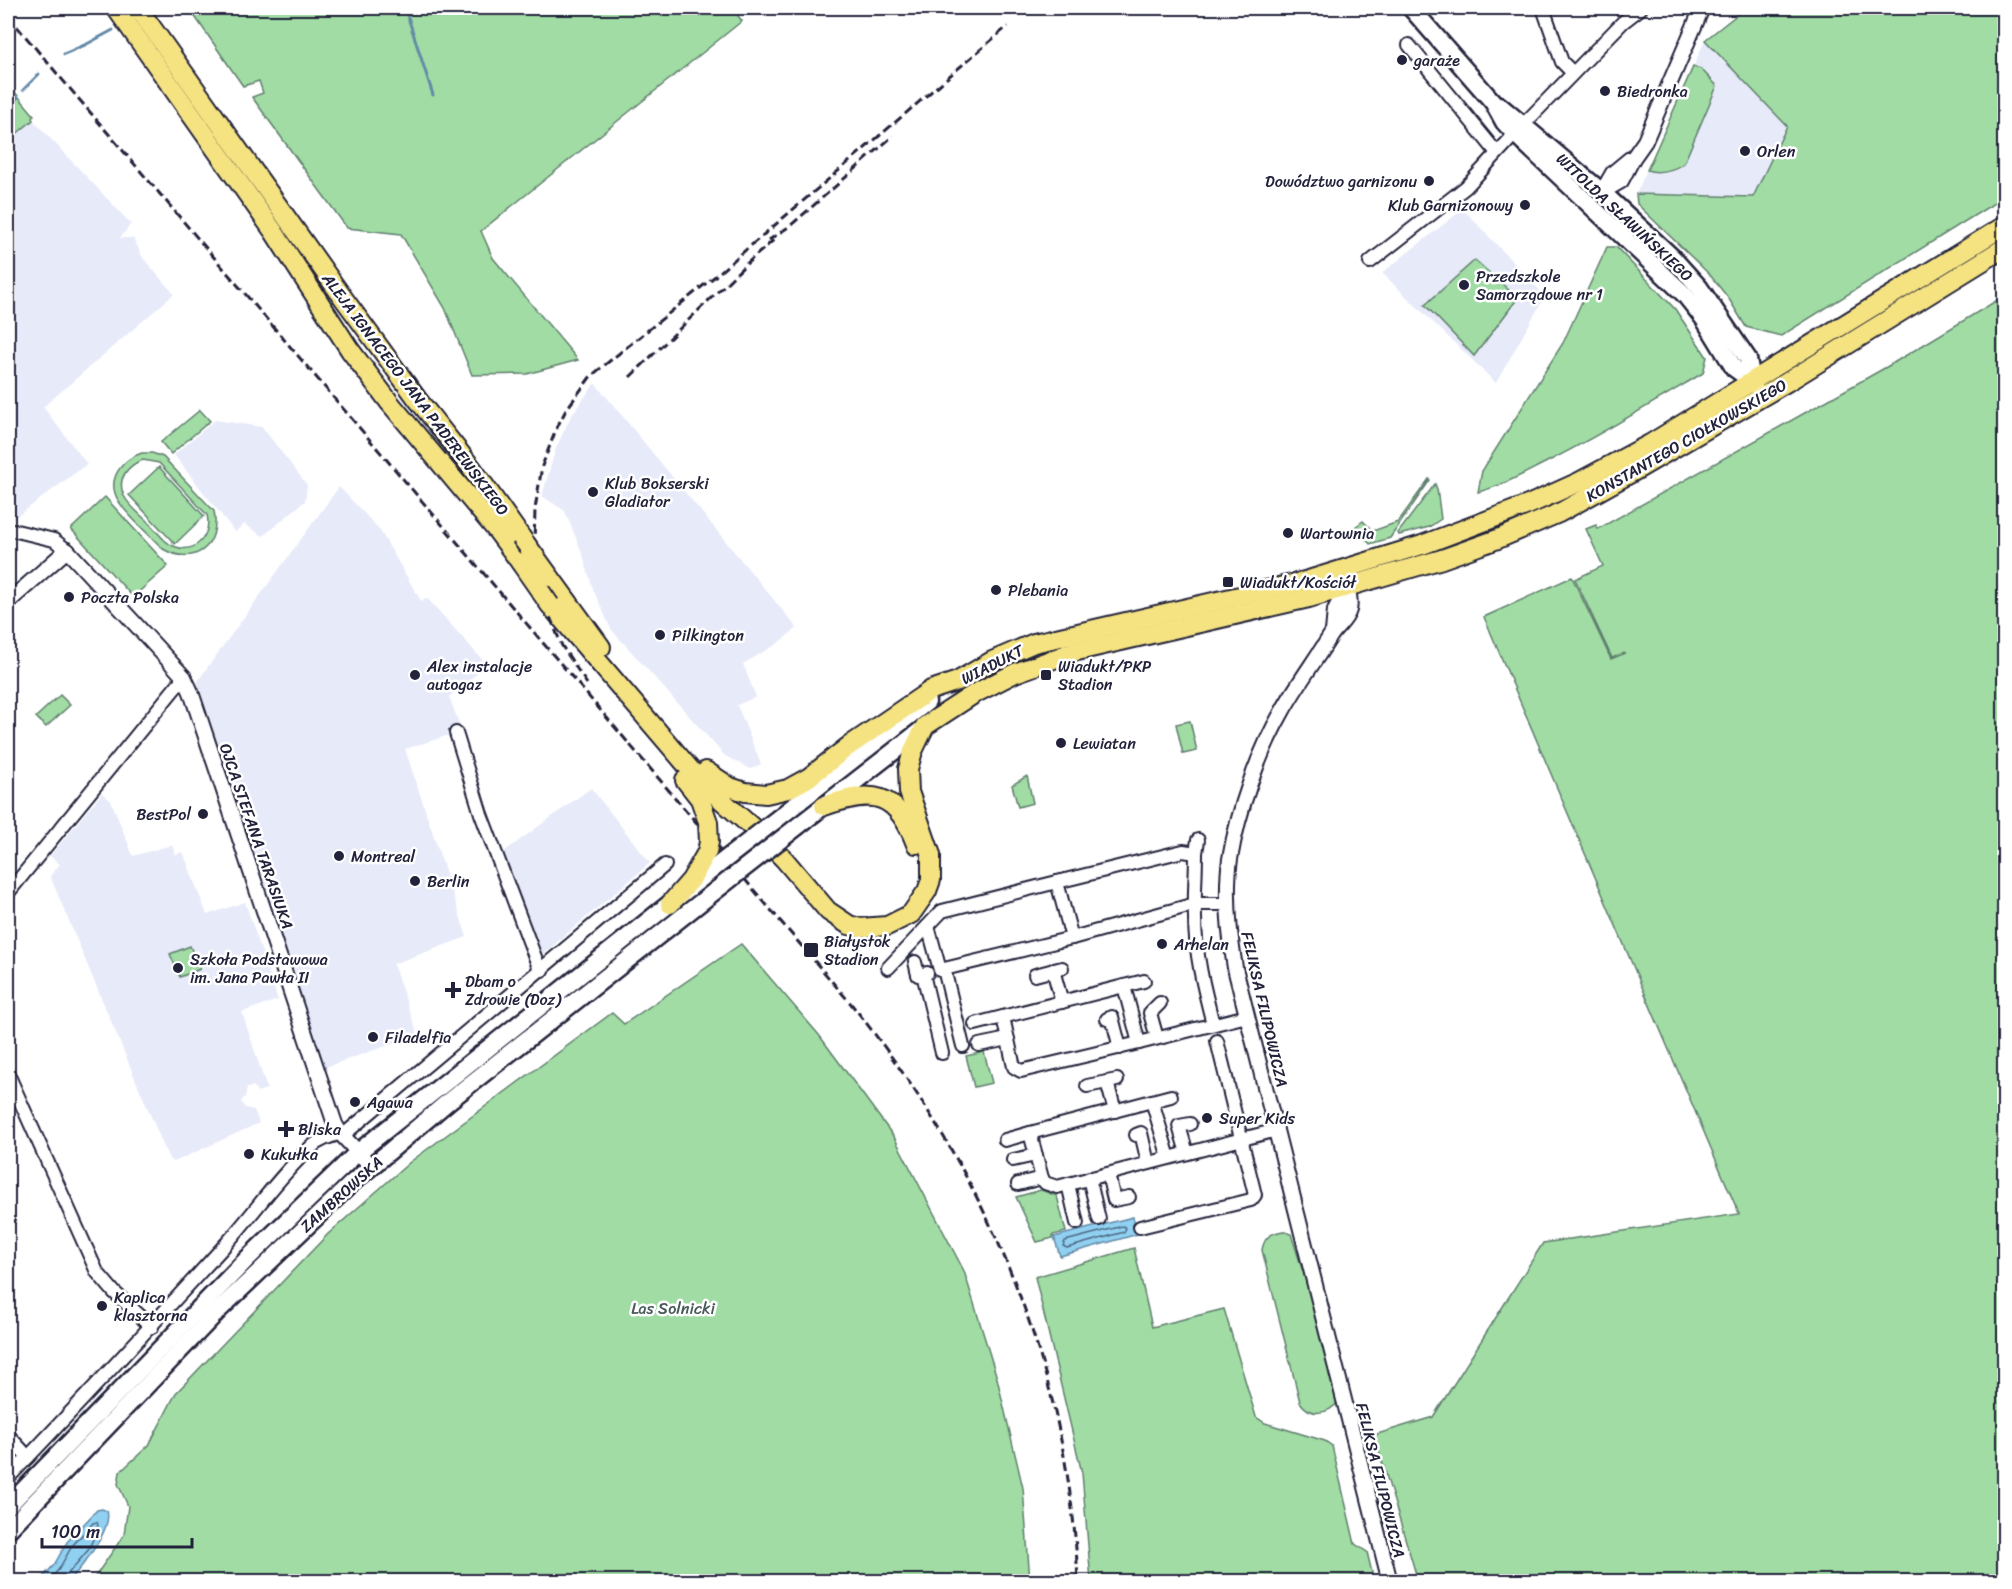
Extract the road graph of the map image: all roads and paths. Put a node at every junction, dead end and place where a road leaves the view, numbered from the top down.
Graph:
1 (104, 8) edge
2 (116, 8) edge
3 (138, 8) edge
4 (148, 8) edge
5 (1411, 8) edge
6 (1543, 8) edge
7 (1641, 8) edge
8 (1702, 8) edge
9 (1409, 45) dead end
10 (167, 49) junction
11 (1573, 73) junction
12 (166, 78) junction
13 (1519, 130) junction
14 (1497, 153) junction
15 (1596, 198) junction
16 (2004, 226) edge
17 (2004, 248) edge
18 (1370, 262) dead end
19 (1756, 389) junction
20 (1629, 465) junction
21 (8, 529) edge
22 (67, 550) junction
23 (1349, 568) junction
24 (1347, 587) junction
25 (8, 602) edge
26 (550, 605) junction
27 (184, 677) junction
28 (958, 681) junction
29 (925, 726) junction
30 (456, 733) dead end
31 (706, 771) junction
32 (824, 806) junction
33 (1198, 840) dead end
34 (1196, 853) junction
35 (712, 859) junction
36 (665, 866) dead end
37 (1057, 882) junction
38 (695, 884) joint
39 (8, 893) edge
40 (709, 897) joint
41 (670, 904) junction
42 (1195, 904) junction
43 (1228, 904) junction
44 (928, 926) junction
45 (1072, 938) junction
46 (915, 962) dead end
47 (888, 968) dead end
48 (942, 969) junction
49 (542, 970) junction
50 (923, 974) junction
51 (1035, 975) dead end
52 (1144, 981) dead end
53 (1124, 986) junction
54 (1062, 1002) junction
55 (1160, 1003) dead end
56 (1247, 1016) junction
57 (1003, 1017) junction
58 (1107, 1019) dead end
59 (975, 1024) dead end
60 (1213, 1024) junction
61 (1157, 1038) junction
62 (1008, 1039) junction
63 (1217, 1041) dead end
64 (1139, 1043) junction
65 (979, 1045) dead end
66 (963, 1046) dead end
67 (1120, 1048) junction
68 (942, 1053) dead end
69 (8, 1074) edge
70 (1087, 1086) dead end
71 (1172, 1096) dead end
72 (1152, 1101) junction
73 (1115, 1111) junction
74 (1190, 1124) dead end
75 (1277, 1130) junction
76 (340, 1133) junction
77 (1030, 1133) junction
78 (1136, 1135) dead end
79 (1005, 1140) dead end
80 (1242, 1140) junction
81 (357, 1153) junction
82 (1186, 1153) junction
83 (1036, 1155) junction
84 (1169, 1158) junction
85 (1013, 1160) dead end
86 (1148, 1163) junction
87 (370, 1166) junction
88 (1108, 1174) junction
89 (1042, 1178) junction
90 (1089, 1179) junction
91 (1018, 1184) dead end
92 (1068, 1184) junction
93 (1129, 1197) dead end
94 (1098, 1219) dead end
95 (1077, 1223) dead end
96 (1140, 1227) dead end
97 (152, 1327) junction
98 (8, 1435) edge
99 (28, 1457) junction
100 (8, 1478) edge
101 (8, 1506) edge
102 (8, 1530) edge
103 (1390, 1581) edge

1 - 12 main road
2 - 12 main road, ALEJA IGNACEGO JANA PADEREWSKIEGO
3 - 10 main road, ALEJA IGNACEGO JANA PADEREWSKIEGO
4 - 10 main road
5 - 13 main road, WITOLDA SŁAWIŃSKIEGO
6 - 11 street
7 - 11 street
8 - 15 street
9 - 14 street
10 - 31 main road, ALEJA IGNACEGO JANA PADEREWSKIEGO, bridge
11 - 13 street
12 - 26 main road, ALEJA IGNACEGO JANA PADEREWSKIEGO, bridge
13 - 14 street
13 - 15 main road, WITOLDA SŁAWIŃSKIEGO
14 - 18 street
15 - 19 main road, WITOLDA SŁAWIŃSKIEGO
16 - 19 main road, KONSTANTEGO CIOŁKOWSKIEGO
17 - 19 main road, KONSTANTEGO CIOŁKOWSKIEGO
19 - 20 main road, KONSTANTEGO CIOŁKOWSKIEGO
20 - 23 main road, KONSTANTEGO CIOŁKOWSKIEGO
20 - 24 main road, KONSTANTEGO CIOŁKOWSKIEGO
21 - 22 street
22 - 25 street
22 - 27 street
23 - 24 street, FELIKSA FILIPOWICZA
23 - 28 main road, WIADUKT
24 - 29 main road, WIADUKT
24 - 43 street, FELIKSA FILIPOWICZA
26 - 29 main road
26 - 35 main road, bridge
27 - 39 street
27 - 76 street, OJCA STEFANA TARASIUKA
28 - 31 main road
28 - 35 main road, WIADUKT, bridge
29 - 32 main road, WIADUKT
30 - 49 street
31 - 32 main road, ALEJA IGNACEGO JANA PADEREWSKIEGO
32 - 40 main road, WIADUKT, bridge
33 - 34 street
34 - 37 street
34 - 42 street
35 - 38 main road, WIADUKT
35 - 41 main road
36 - 49 street
37 - 44 street
37 - 45 street
38 - 41 main road, ZAMBROWSKA
40 - 87 main road, ZAMBROWSKA
41 - 81 main road, ZAMBROWSKA
42 - 43 street
42 - 45 street
42 - 60 street
43 - 56 street, FELIKSA FILIPOWICZA
44 - 47 street
44 - 48 street
45 - 48 street
46 - 50 street
48 - 50 street
48 - 66 street
49 - 76 street
50 - 68 street
51 - 54 street
52 - 53 street
53 - 54 street
53 - 64 street
54 - 57 street
55 - 61 street
56 - 60 street
56 - 75 street, FELIKSA FILIPOWICZA
57 - 59 street
57 - 62 street
58 - 67 street
60 - 61 street
61 - 64 street
62 - 65 street
62 - 67 street
63 - 80 street
64 - 67 street
69 - 97 street
70 - 73 street
71 - 72 street
72 - 73 street
72 - 84 street
73 - 77 street
74 - 82 street
75 - 80 street
75 - 103 street, FELIKSA FILIPOWICZA
76 - 81 street, OJCA STEFANA TARASIUKA
76 - 97 street
77 - 79 street
77 - 83 street
78 - 86 street
80 - 82 street
80 - 96 street
81 - 87 street, OJCA STEFANA TARASIUKA
81 - 101 main road, ZAMBROWSKA
82 - 84 street
83 - 85 street
83 - 89 street
84 - 86 street
86 - 88 street
87 - 102 main road, ZAMBROWSKA
88 - 90 street
88 - 93 street
89 - 91 street
89 - 92 street
90 - 92 street
90 - 94 street
92 - 95 street
97 - 99 street
98 - 99 street
99 - 100 street

